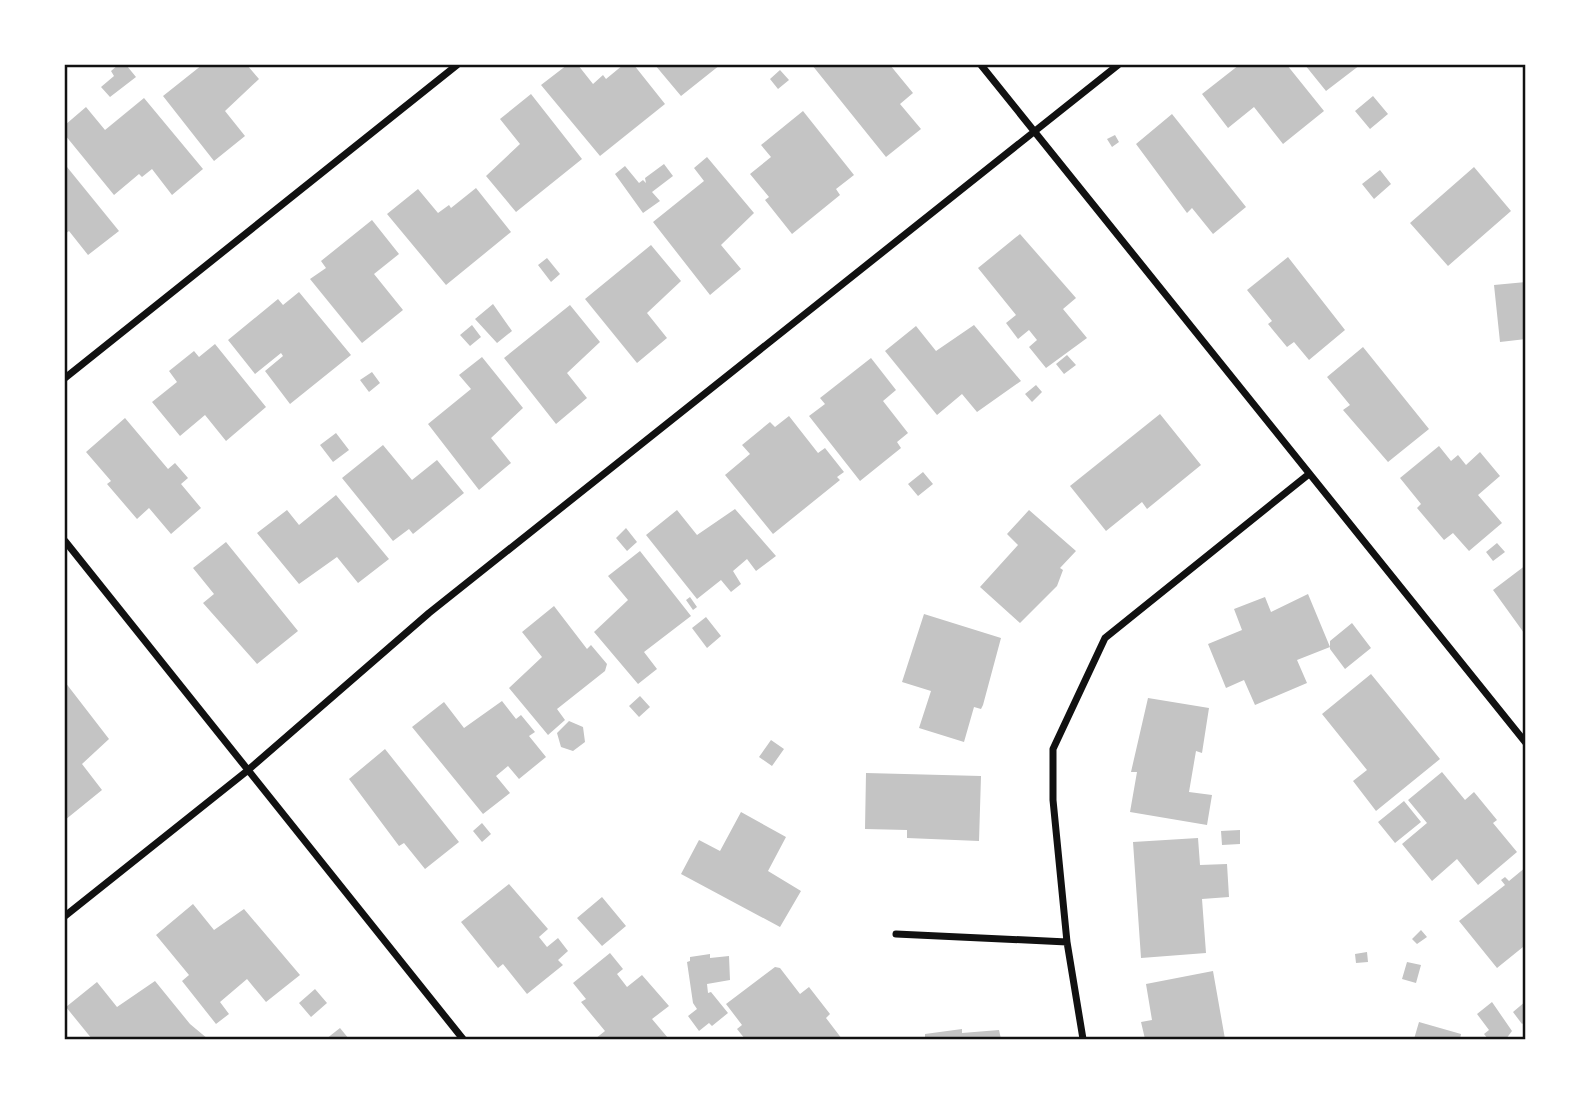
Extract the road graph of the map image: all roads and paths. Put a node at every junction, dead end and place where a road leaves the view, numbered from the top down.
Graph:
1 (457, 65) edge
2 (981, 65) edge
3 (1118, 65) edge
4 (1035, 132) junction
5 (65, 378) edge
6 (1309, 474) junction
7 (65, 541) edge
8 (1526, 743) edge
9 (247, 771) junction
10 (65, 916) edge
11 (896, 934) dead end
12 (1067, 942) junction
13 (463, 1039) edge
14 (1083, 1039) edge

1 - 5 street
2 - 4 street
3 - 4 street
4 - 6 street
4 - 9 street
6 - 8 street
6 - 12 street
7 - 9 street
9 - 10 street
9 - 13 street
11 - 12 street
12 - 14 street

